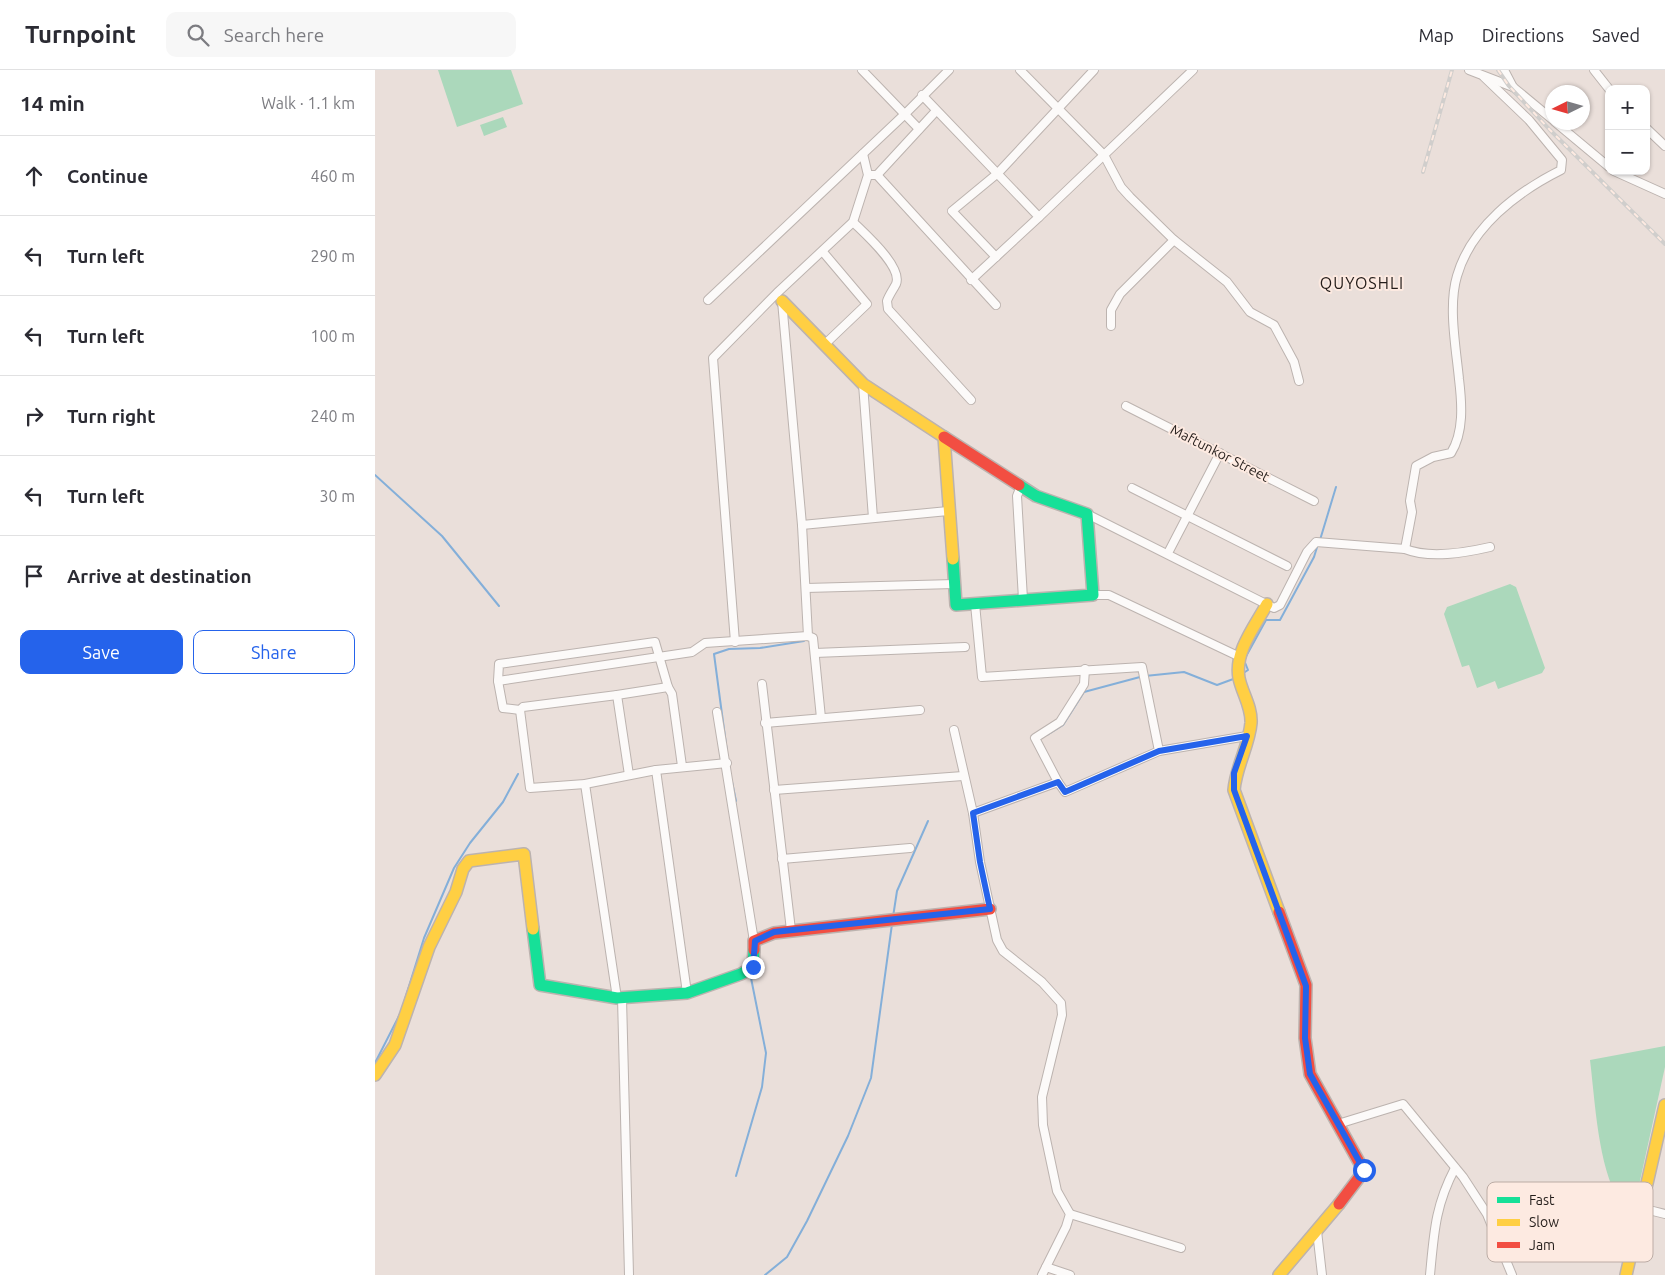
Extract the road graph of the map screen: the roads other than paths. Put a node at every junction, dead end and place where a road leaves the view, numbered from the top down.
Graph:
1 (862, 70) edge
2 (949, 70) edge
3 (1020, 70) edge
4 (1094, 70) edge
5 (1193, 70) edge
6 (1469, 70) edge
7 (1503, 70) edge
8 (1595, 70) edge
9 (1484, 77) junction
10 (1606, 85) edge
11 (1513, 87) junction
12 (922, 95) junction
13 (936, 110) junction
14 (1059, 110) junction
15 (905, 114) junction
16 (1545, 114) edge
17 (919, 129) junction
18 (1565, 130) edge
19 (1648, 130) edge
20 (1665, 146) edge
21 (863, 154) junction
22 (1104, 155) junction
23 (1605, 164) edge
24 (998, 173) junction
25 (868, 175) junction
26 (877, 175) junction
27 (1623, 175) edge
28 (1665, 194) edge
29 (1039, 217) junction
30 (853, 222) junction
31 (1174, 240) junction
32 (823, 252) junction
33 (996, 257) junction
34 (971, 280) junction
35 (780, 297) junction
36 (708, 300) dead end
37 (996, 305) dead end
38 (1111, 326) dead end
39 (824, 345) junction
40 (1299, 381) dead end
41 (863, 384) junction
42 (971, 400) dead end
43 (1126, 406) dead end
44 (944, 437) junction
45 (1220, 454) junction
46 (1021, 486) junction
47 (1132, 488) dead end
48 (1314, 501) dead end
49 (948, 511) junction
50 (1087, 514) junction
51 (1188, 516) junction
52 (873, 518) junction
53 (802, 524) junction
54 (1490, 547) dead end
55 (1405, 549) junction
56 (1168, 553) junction
57 (1287, 566) dead end
58 (954, 584) junction
59 (805, 588) junction
60 (1093, 595) junction
61 (1023, 599) junction
62 (975, 604) junction
63 (1267, 604) junction
64 (808, 636) junction
65 (735, 642) junction
66 (965, 647) dead end
67 (815, 654) junction
68 (1240, 657) junction
69 (660, 658) junction
70 (1085, 669) junction
71 (498, 681) junction
72 (762, 684) dead end
73 (668, 687) junction
74 (617, 695) junction
75 (520, 710) junction
76 (920, 710) dead end
77 (717, 712) dead end
78 (821, 718) junction
79 (765, 723) junction
80 (954, 730) dead end
81 (1247, 736) junction
82 (1159, 751) junction
83 (727, 763) junction
84 (682, 766) junction
85 (655, 770) junction
86 (629, 775) junction
87 (963, 776) junction
88 (1058, 782) junction
89 (585, 784) junction
90 (774, 790) junction
91 (973, 813) junction
92 (910, 848) dead end
93 (783, 859) junction
94 (990, 909) junction
95 (791, 930) junction
96 (755, 941) junction
97 (687, 993) junction
98 (619, 998) junction
99 (375, 1075) edge
100 (1665, 1105) edge
101 (1338, 1124) junction
102 (1455, 1168) junction
103 (1647, 1182) edge
104 (1665, 1208) edge
105 (1653, 1211) joint
106 (1069, 1214) junction
107 (1487, 1214) edge
108 (1665, 1214) edge
109 (1317, 1231) junction
110 (1181, 1248) dead end
111 (1507, 1262) edge
112 (1629, 1262) edge
113 (1046, 1267) junction
114 (629, 1275) edge
115 (1042, 1275) edge
116 (1070, 1275) edge
117 (1279, 1275) edge
118 (1322, 1275) edge
119 (1431, 1275) edge
120 (1512, 1275) edge
121 (1626, 1275) edge

1 - 15 street
2 - 12 street
3 - 14 street
4 - 14 street
5 - 22 street
6 - 9 street
7 - 11 street
8 - 10 street
9 - 11 street
9 - 55 street
11 - 16 street
12 - 13 street
12 - 15 street
13 - 17 street
13 - 24 street
14 - 22 street
14 - 24 street
15 - 17 street
15 - 21 street
17 - 26 street
18 - 23 street
19 - 20 street
21 - 25 street
21 - 36 street
22 - 29 street
22 - 31 street
24 - 29 street
24 - 33 street
25 - 26 street
25 - 30 street
26 - 34 street
27 - 28 street
29 - 33 street
30 - 32 street
30 - 42 street
31 - 38 street
31 - 40 street
32 - 35 street
32 - 39 street
33 - 34 street
34 - 37 street
35 - 39 street
35 - 53 street
35 - 65 street
39 - 41 street
41 - 44 street
41 - 52 street
43 - 45 street, Maftunkor Street
44 - 46 street
44 - 49 street
45 - 48 street, Maftunkor Street
45 - 51 street
46 - 50 street
46 - 61 street
47 - 51 street
49 - 52 street
49 - 58 street
50 - 56 street
50 - 60 street
51 - 56 street
51 - 57 street
52 - 53 street
53 - 59 street
54 - 55 street
55 - 63 street
56 - 63 street
58 - 59 street
58 - 62 street
59 - 64 street
60 - 61 street
60 - 68 street
61 - 62 street
62 - 70 street
63 - 68 street
64 - 65 street
64 - 67 street
65 - 69 street
66 - 67 street
67 - 78 street
68 - 81 street
69 - 71 street
69 - 71 street
69 - 73 street
70 - 82 street
70 - 88 street
71 - 75 street
72 - 79 street
73 - 74 street
73 - 84 street
74 - 75 street
74 - 86 street
75 - 89 street
76 - 78 street
77 - 83 street
78 - 79 street
79 - 90 street
80 - 87 street
81 - 82 street
81 - 101 street
82 - 88 street
83 - 84 street
83 - 96 street
84 - 85 street
85 - 86 street
85 - 97 street
86 - 89 street
87 - 90 street
87 - 91 street
88 - 91 street
89 - 98 street
90 - 93 street
91 - 94 street
92 - 93 street
93 - 95 street
94 - 95 street
94 - 106 street
95 - 96 street
96 - 97 street
97 - 98 street
98 - 99 street
98 - 114 street
100 - 103 street
101 - 102 street
101 - 109 street
102 - 107 street
102 - 119 street
104 - 105 street
105 - 108 street
106 - 110 street
106 - 113 street
109 - 117 street
109 - 118 street
111 - 120 street
112 - 121 street
113 - 115 street
113 - 116 street

